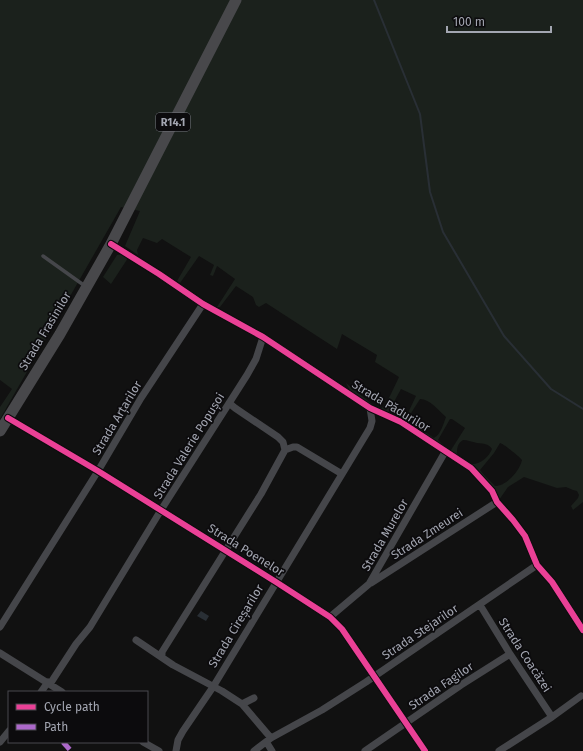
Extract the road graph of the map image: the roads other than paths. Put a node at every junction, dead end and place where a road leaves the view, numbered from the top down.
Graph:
1 (236, 0) edge
2 (111, 244) junction
3 (43, 256) dead end
4 (86, 288) junction
5 (203, 304) junction
6 (262, 337) junction
7 (229, 403) junction
8 (370, 408) junction
9 (8, 418) junction
10 (0, 431) edge
11 (286, 450) junction
12 (445, 452) junction
13 (98, 471) junction
14 (342, 474) junction
15 (497, 502) junction
16 (161, 510) junction
17 (226, 551) junction
18 (537, 565) junction
19 (276, 582) junction
20 (369, 584) junction
21 (480, 605) junction
22 (330, 618) junction
23 (0, 627) edge
24 (583, 630) edge
25 (136, 640) dead end
26 (0, 653) edge
27 (510, 654) junction
28 (162, 657) junction
29 (375, 676) junction
30 (49, 683) junction
31 (213, 687) junction
32 (43, 691) edge
33 (61, 691) edge
34 (581, 696) dead end
35 (254, 698) dead end
36 (242, 704) junction
37 (552, 717) junction
38 (406, 723) junction
39 (8, 732) edge
40 (269, 740) junction
41 (0, 742) edge
42 (145, 743) edge
43 (159, 751) edge
44 (176, 751) edge
45 (254, 751) edge
46 (272, 751) edge
47 (366, 751) edge
48 (425, 751) edge
49 (499, 751) edge

1 - 2 main road, R14.1
2 - 4 main road, Strada Frasinilor / R14.1
2 - 5 street, Strada Pădurilor
3 - 4 lane
4 - 9 main road, Strada Frasinilor / R14.1
5 - 6 street, Strada Pădurilor
5 - 13 street, Strada Arțarilor
6 - 7 street, Strada Valerie Popușoi
6 - 8 street, Strada Pădurilor
7 - 11 street
7 - 16 street, Strada Valerie Popușoi
8 - 12 street, Strada Pădurilor
8 - 14 street, Strada Cireșarilor
9 - 10 main road, Strada Frasinilor / R14.1
9 - 13 street, Strada Poenelor
11 - 14 street
11 - 17 street
12 - 15 street, Strada Pădurilor
12 - 20 street, Strada Murelor
13 - 16 street, Strada Poenelor
13 - 23 street, Strada Arțarilor
14 - 19 street, Strada Cireșarilor
15 - 18 street, Strada Pădurilor
15 - 20 street, Strada Zmeurei
16 - 17 street, Strada Poenelor
16 - 30 street, Strada Valerie Popușoi
17 - 19 street, Strada Poenelor
17 - 28 street
18 - 21 street, Strada Stejarilor
18 - 24 street, Strada Pădurilor
19 - 22 street, Strada Poenelor
19 - 31 street, Strada Cireșarilor
20 - 22 street, Strada Murelor
21 - 27 street, Strada Coacăzei
21 - 29 street, Strada Stejarilor
22 - 29 street, Strada Poenelor
25 - 28 street
26 - 30 street
27 - 37 street, Strada Coacăzei
27 - 38 street, Strada Fagilor
28 - 31 street
29 - 38 street, Strada Poenelor
29 - 40 street, Strada Stejarilor
30 - 32 street, Strada Valerie Popușoi
30 - 33 street
31 - 36 street
31 - 44 street, Strada Cireșarilor
34 - 37 street
35 - 36 street
36 - 40 street
37 - 49 street
38 - 47 street, Strada Fagilor
38 - 48 street, Strada Poenelor
39 - 41 street
40 - 45 street, Strada Stejarilor
40 - 46 street
42 - 43 street

